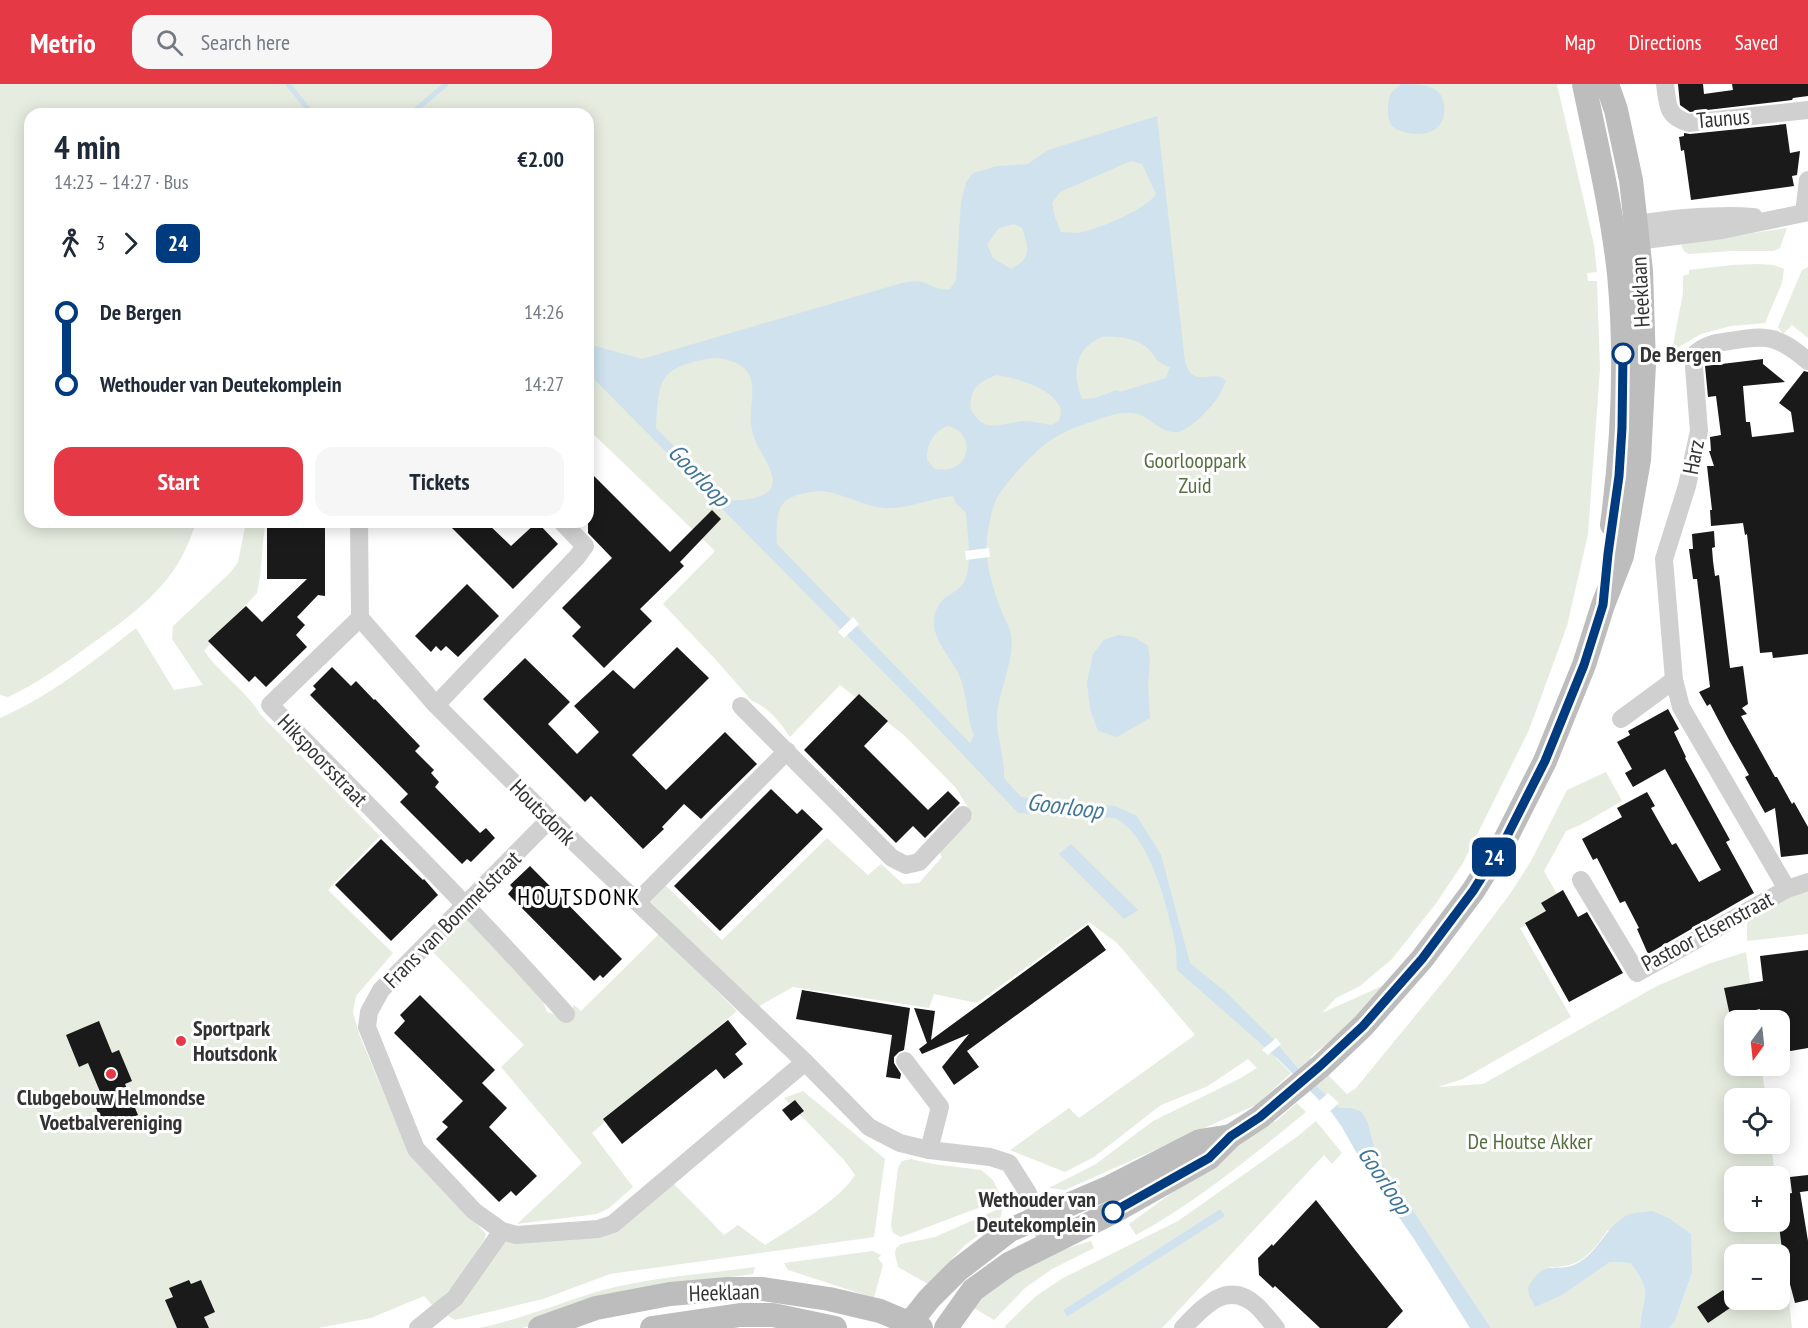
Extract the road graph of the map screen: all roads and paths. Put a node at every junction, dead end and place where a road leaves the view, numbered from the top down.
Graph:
1 (1584, 84) edge
2 (1607, 84) edge
3 (1665, 84) edge
4 (1808, 110) edge
5 (1808, 180) edge
6 (1806, 213) edge
7 (1636, 233) junction
8 (1613, 234) junction
9 (1808, 361) edge
10 (359, 528) edge
11 (568, 528) edge
12 (1603, 605) junction
13 (360, 618) junction
14 (1674, 680) junction
15 (436, 705) junction
16 (741, 706) dead end
17 (1621, 719) dead end
18 (787, 751) junction
19 (963, 815) dead end
20 (550, 819) junction
21 (1581, 880) dead end
22 (1808, 882) edge
23 (1787, 888) junction
24 (637, 902) junction
25 (464, 906) junction
26 (566, 1014) dead end
27 (805, 1062) junction
28 (905, 1062) dead end
29 (1231, 1136) junction
30 (929, 1150) junction
31 (1036, 1217) junction
32 (502, 1231) junction
33 (1049, 1242) junction
34 (912, 1326) edge
35 (418, 1328) edge
36 (540, 1328) edge
37 (652, 1328) edge
38 (836, 1328) edge
39 (946, 1328) edge
40 (1183, 1328) edge
41 (1276, 1328) edge

1 - 8 main road, Heeklaan
2 - 7 main road, Heeklaan
3 - 4 street, Taunus
5 - 6 street
6 - 7 street
7 - 8 street
7 - 12 main road, Heeklaan
8 - 12 main road, Heeklaan
9 - 14 street, Harz
10 - 13 street
11 - 15 street
12 - 29 main road, Heeklaan
13 - 15 street, Houtsdonk
13 - 25 street, Hikspoorsstraat
14 - 17 street
14 - 23 street, Harz
15 - 20 street, Houtsdonk
16 - 18 street
18 - 19 street
18 - 24 street
20 - 24 street, Houtsdonk
20 - 25 street, Frans van Bommelstraat
21 - 23 street, Pastoor Elsenstraat
22 - 23 street, Pastoor Elsenstraat
24 - 27 street, Houtsdonk
25 - 26 street
25 - 32 street, Frans van Bommelstraat
27 - 30 street
27 - 32 street, Frans van Bommelstraat
28 - 30 street
29 - 31 main road, Heeklaan
29 - 33 main road, Heeklaan
30 - 31 street
31 - 33 street
31 - 34 main road, Heeklaan
32 - 35 street
33 - 39 main road, Heeklaan
34 - 36 main road, Heeklaan
37 - 38 main road, Heeklaan
40 - 41 street

